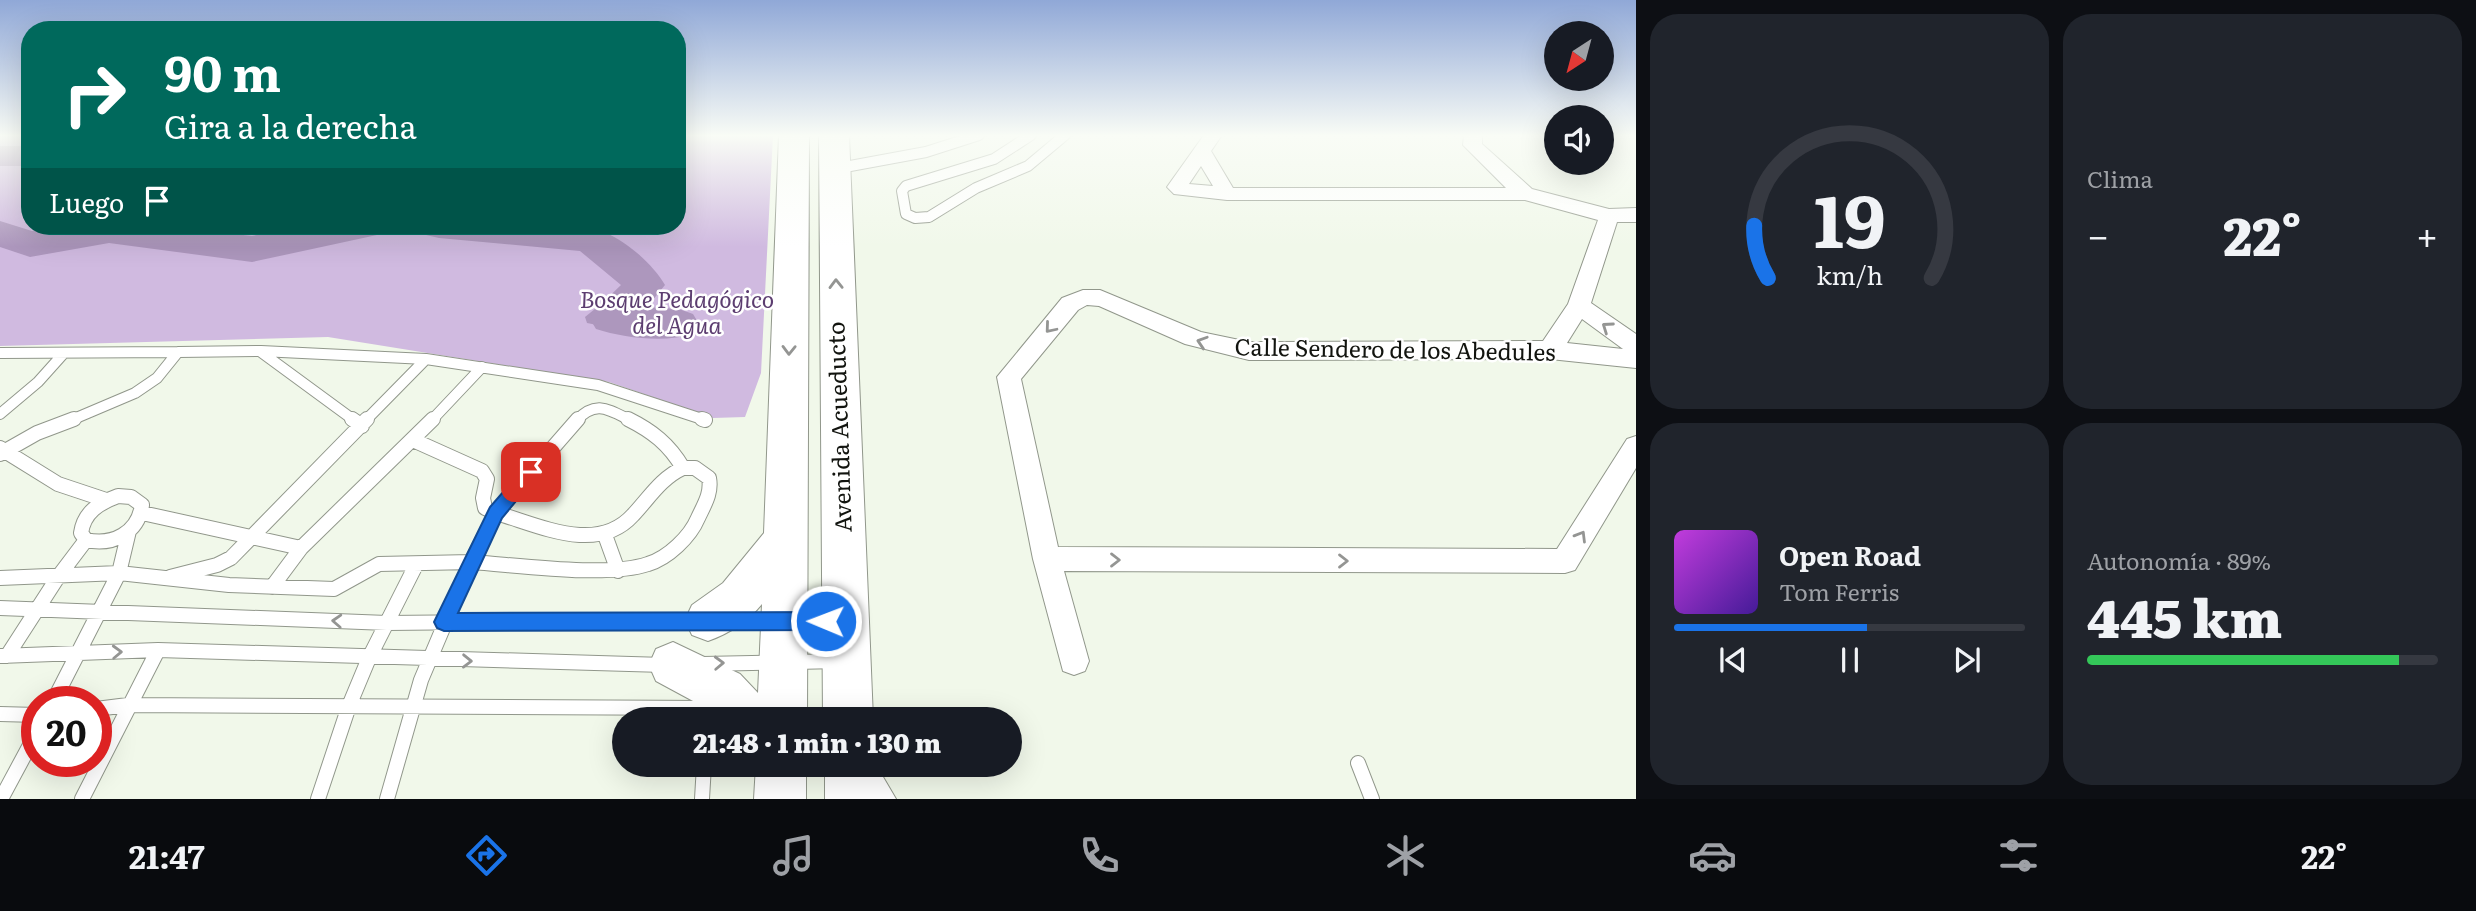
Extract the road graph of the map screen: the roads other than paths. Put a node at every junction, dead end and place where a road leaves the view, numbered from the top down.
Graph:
1 (793, 172) edge
2 (834, 172) edge
3 (951, 172) edge
4 (982, 172) edge
5 (1012, 172) edge
6 (1187, 172) edge
7 (1218, 172) edge
8 (1502, 172) edge
9 (987, 182) junction
10 (1227, 194) junction
11 (1525, 194) junction
12 (1636, 215) edge
13 (1609, 216) junction
14 (1578, 306) junction
15 (1636, 346) edge
16 (1550, 350) junction
17 (261, 351) junction
18 (178, 352) junction
19 (0, 353) edge
20 (64, 353) junction
21 (426, 359) junction
22 (1636, 359) edge
23 (482, 367) junction
24 (0, 414) edge
25 (705, 420) dead end
26 (362, 426) junction
27 (413, 440) junction
28 (1636, 446) edge
29 (1, 451) edge
30 (683, 468) junction
31 (106, 500) junction
32 (142, 513) junction
33 (496, 513) junction
34 (129, 531) junction
35 (605, 535) junction
36 (248, 539) junction
37 (86, 540) junction
38 (785, 540) junction
39 (301, 548) junction
40 (1047, 559) junction
41 (470, 562) junction
42 (416, 565) junction
43 (618, 571) junction
44 (119, 573) junction
45 (58, 577) junction
46 (0, 578) edge
47 (163, 579) junction
48 (272, 587) junction
49 (0, 608) edge
50 (40, 608) junction
51 (100, 610) junction
52 (708, 620) junction
53 (444, 622) junction
54 (387, 623) junction
55 (784, 640) junction
56 (847, 642) junction
57 (158, 650) junction
58 (79, 653) junction
59 (3, 656) edge
60 (369, 658) junction
61 (428, 660) junction
62 (1074, 662) dead end
63 (673, 665) junction
64 (61, 686) edge
65 (128, 705) junction
66 (349, 706) junction
67 (413, 706) junction
68 (112, 707) edge
69 (612, 707) edge
70 (738, 707) edge
71 (782, 707) edge
72 (848, 707) edge
73 (0, 714) edge
74 (21, 715) edge
75 (21, 762) edge
76 (1358, 763) dead end
77 (703, 777) edge
78 (850, 777) edge
79 (865, 777) edge
80 (1, 799) edge
81 (82, 799) edge
82 (317, 799) edge
83 (387, 799) edge
84 (702, 799) edge
85 (851, 799) edge
86 (879, 799) edge
87 (1372, 799) edge

1 -> 38 main road, Avenida Acueducto
56 -> 2 main road, Avenida Acueducto
3 - 9 lane
4 - 9 lane
5 - 9 lane
6 - 10 street
7 - 10 street
8 - 11 street
10 - 11 street
11 - 13 street
12 - 13 street
13 - 14 street
15 -> 14 street
14 - 16 street
16 - 22 street, Calle Sendero de los Abedules
16 -> 40 street, Calle Sendero de los Abedules
17 - 18 lane
17 - 21 lane
17 - 26 lane
18 - 20 lane
18 - 29 lane
19 - 20 lane
20 - 24 lane
21 - 23 lane
21 - 26 lane
23 - 25 lane
23 - 27 lane
26 - 36 lane
27 - 33 lane
27 - 39 lane
40 -> 28 street
29 - 31 lane
30 - 33 lane
30 - 35 lane
30 - 43 lane
31 - 32 lane
31 - 37 lane
32 - 34 lane
32 - 36 lane
33 - 35 lane
33 - 41 lane
34 - 37 lane
34 - 44 lane
35 - 43 lane
36 - 39 lane
36 - 47 lane
37 - 45 lane
38 - 52 main road
38 - 55 main road, Avenida Acueducto
39 - 48 lane
40 - 62 street, Calle Sendero de los Abedules
41 - 42 lane
41 - 43 lane
41 - 53 lane
42 - 48 lane
42 - 54 lane
44 - 45 lane
44 - 47 lane
44 - 51 lane
45 - 46 lane
45 - 50 lane
47 - 48 lane
49 - 50 lane
50 - 51 lane
50 - 59 lane
54 -> 51 lane
51 - 58 lane
52 - 53 lane
52 - 55 lane
53 - 54 lane
53 - 61 lane
54 - 60 lane
55 - 56 lane
55 - 56 lane
63 -> 55 lane
55 - 71 main road, Avenida Acueducto
56 - 72 main road, Avenida Acueducto
58 -> 57 lane
57 - 60 lane
57 - 65 lane
58 - 59 lane
58 - 64 lane
60 - 61 lane
60 - 66 lane
61 -> 63 lane
61 - 67 lane
63 - 70 main road
65 - 66 lane
65 - 68 lane
65 - 81 lane
66 - 67 lane
66 - 82 lane
67 - 69 lane
67 - 83 lane
73 - 74 lane
75 - 80 lane
76 - 87 lane
77 - 84 lane
78 - 85 main road
79 - 86 street

